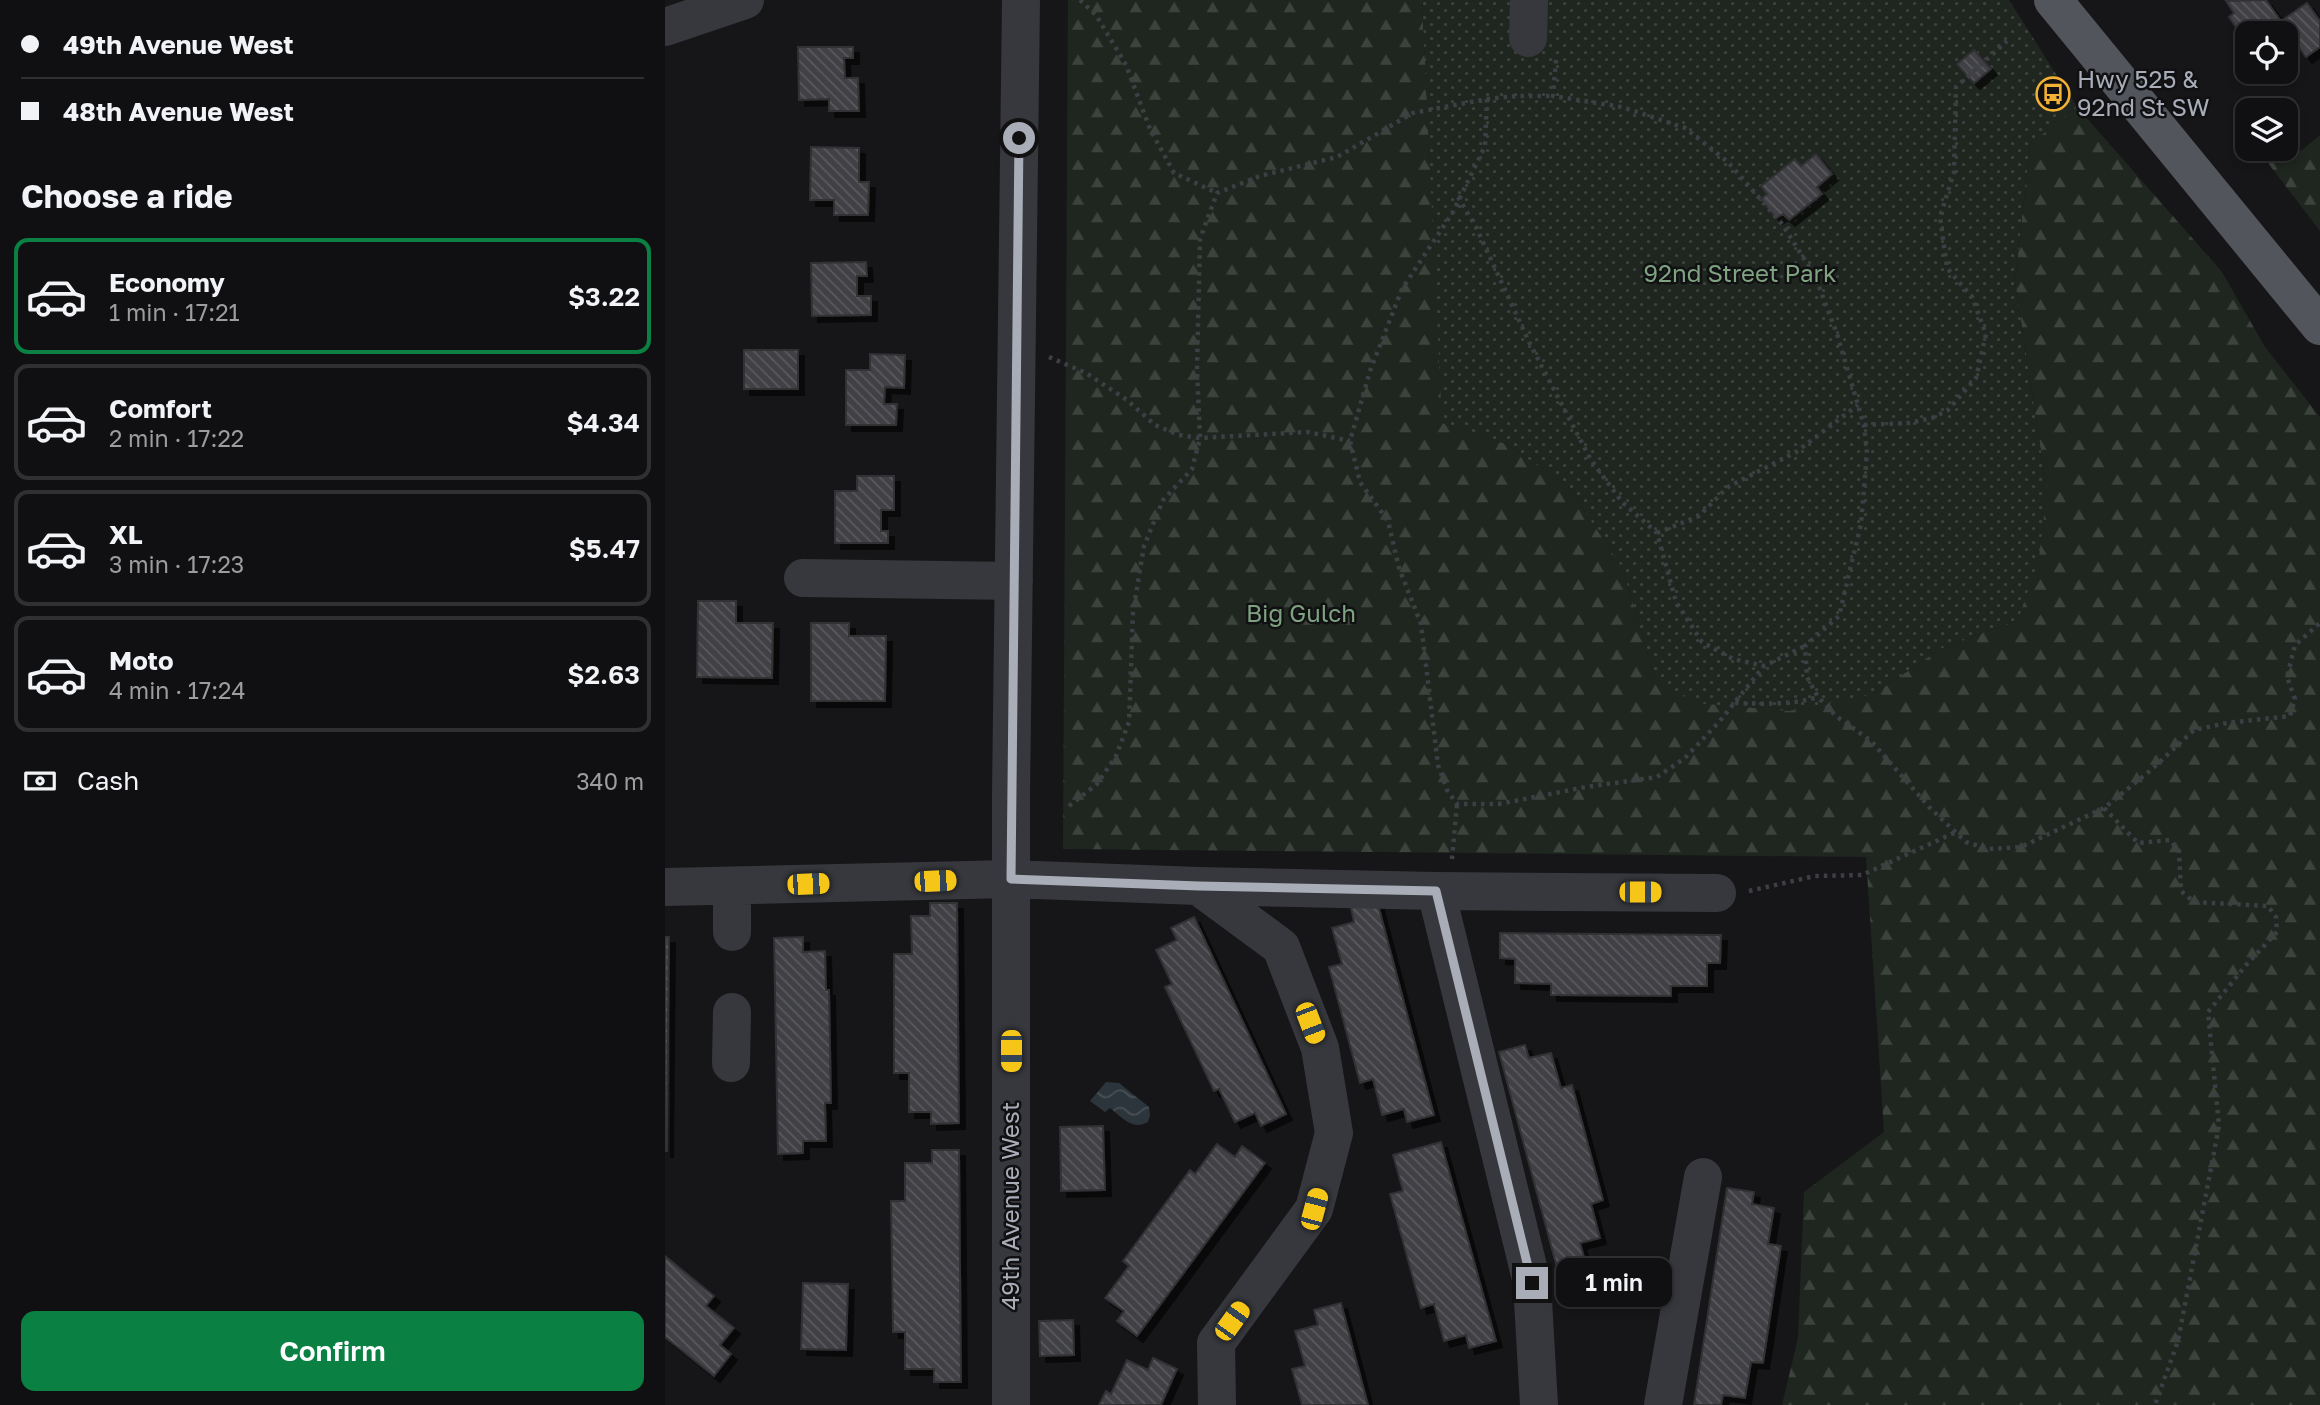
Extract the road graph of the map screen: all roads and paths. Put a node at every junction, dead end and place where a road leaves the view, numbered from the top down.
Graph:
1 (745, 0) edge
2 (1021, 0) edge
3 (1080, 0) edge
4 (1529, 0) edge
5 (2053, 0) edge
6 (665, 27) edge
7 (2007, 41) dead end
8 (1542, 46) joint
9 (1553, 96) junction
10 (1487, 99) junction
11 (1217, 193) junction
12 (1458, 197) junction
13 (2320, 326) edge
14 (1048, 356) dead end
15 (1858, 405) junction
16 (1864, 425) junction
17 (1200, 438) junction
18 (1350, 441) junction
19 (1657, 533) junction
20 (803, 578) dead end
21 (1014, 581) junction
22 (2320, 624) edge
23 (1805, 646) junction
24 (1764, 666) junction
25 (1818, 697) junction
26 (1734, 703) junction
27 (1457, 804) junction
28 (1069, 806) dead end
29 (2104, 808) junction
30 (1956, 832) junction
31 (1011, 879) junction
32 (732, 886) junction
33 (1199, 886) junction
34 (665, 887) edge
35 (1436, 891) junction
36 (1717, 892) joint
37 (732, 932) dead end
38 (732, 1012) dead end
39 (731, 1063) dead end
40 (1703, 1177) dead end
41 (1011, 1405) edge
42 (1217, 1405) edge
43 (1539, 1405) edge
44 (1663, 1405) edge
45 (2155, 1405) edge

1 - 6 street
2 - 21 street, 49th Avenue West
3 - 11 path
4 - 8 street
5 - 13 main road
7 - 16 path
8 - 9 path
9 - 10 path
9 - 15 path
10 - 11 path
10 - 12 path
11 - 17 path
12 - 18 path
12 - 19 path
14 - 17 path
15 - 16 path
15 - 19 path
16 - 23 path
17 - 18 path
17 - 28 path
18 - 27 path
19 - 24 path
20 - 21 street
21 - 31 street, 49th Avenue West
22 - 29 path
23 - 24 path
23 - 25 path
24 - 26 path
25 - 26 path
25 - 30 path
26 - 27 path
27 - 35 path
29 - 30 path
29 - 45 path
30 - 36 path
31 - 32 street
31 - 33 street
31 - 41 street, 49th Avenue West
32 - 34 street
32 - 37 street
33 - 35 street
33 - 42 street
35 - 36 street
35 - 43 street
38 - 39 street
40 - 44 street

